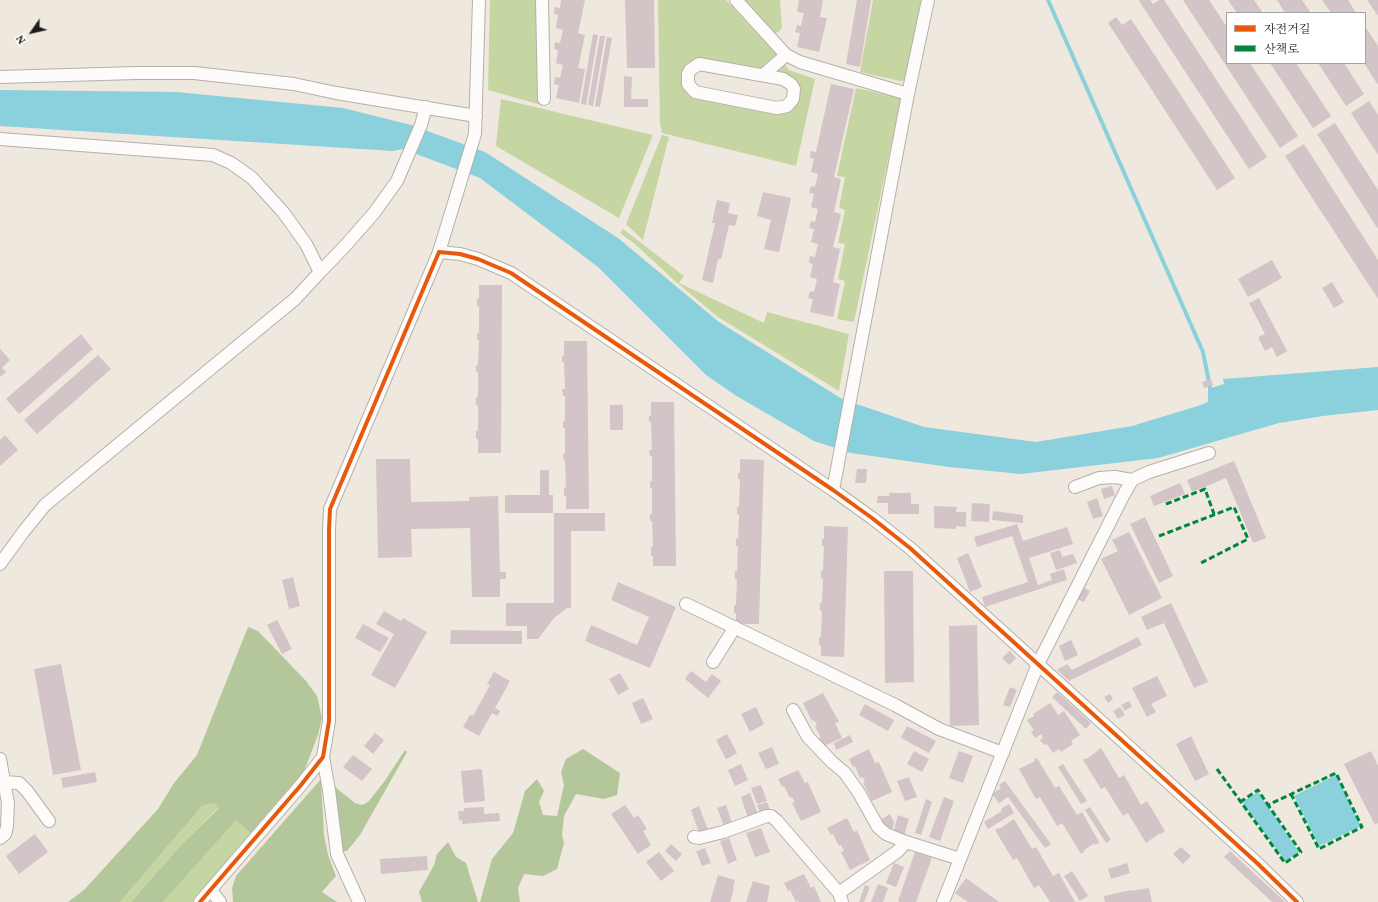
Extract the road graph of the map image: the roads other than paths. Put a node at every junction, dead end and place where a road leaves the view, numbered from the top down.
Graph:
1 (479, 0) edge
2 (542, 0) edge
3 (736, 0) edge
4 (928, 0) edge
5 (786, 55) junction
6 (763, 75) junction
7 (0, 77) edge
8 (908, 94) junction
9 (544, 99) dead end
10 (426, 107) junction
11 (476, 116) junction
12 (0, 139) edge
13 (439, 252) junction
14 (320, 272) junction
15 (1209, 453) dead end
16 (1132, 480) junction
17 (1075, 487) dead end
18 (833, 490) junction
19 (0, 564) edge
20 (686, 604) dead end
21 (735, 627) junction
22 (713, 662) dead end
23 (1038, 664) junction
24 (794, 710) dead end
25 (1002, 753) junction
26 (323, 757) junction
27 (0, 759) edge
28 (4, 782) junction
29 (49, 821) dead end
30 (694, 837) dead end
31 (0, 838) edge
32 (906, 842) junction
33 (960, 859) junction
34 (211, 890) junction
35 (840, 898) edge
36 (200, 902) edge
37 (220, 902) edge
38 (359, 902) edge
39 (943, 902) edge
40 (1297, 902) edge

1 - 11 street
2 - 9 street
3 - 5 street
4 - 8 street
5 - 6 street
5 - 8 street
6 - 6 street
7 - 10 street
8 - 18 street
10 - 11 street
10 - 14 street
11 - 13 street
12 - 14 street
13 - 18 street
13 - 26 street
14 - 19 street
15 - 16 street
16 - 17 street
16 - 23 street
18 - 23 street
20 - 21 street
21 - 22 street
21 - 25 street
23 - 25 street
23 - 40 street
24 - 32 street
25 - 33 street
26 - 34 street
26 - 38 street
27 - 28 street
28 - 29 street
28 - 31 street
30 - 35 street
32 - 33 street
32 - 35 street
33 - 39 street
34 - 36 street
34 - 37 street

